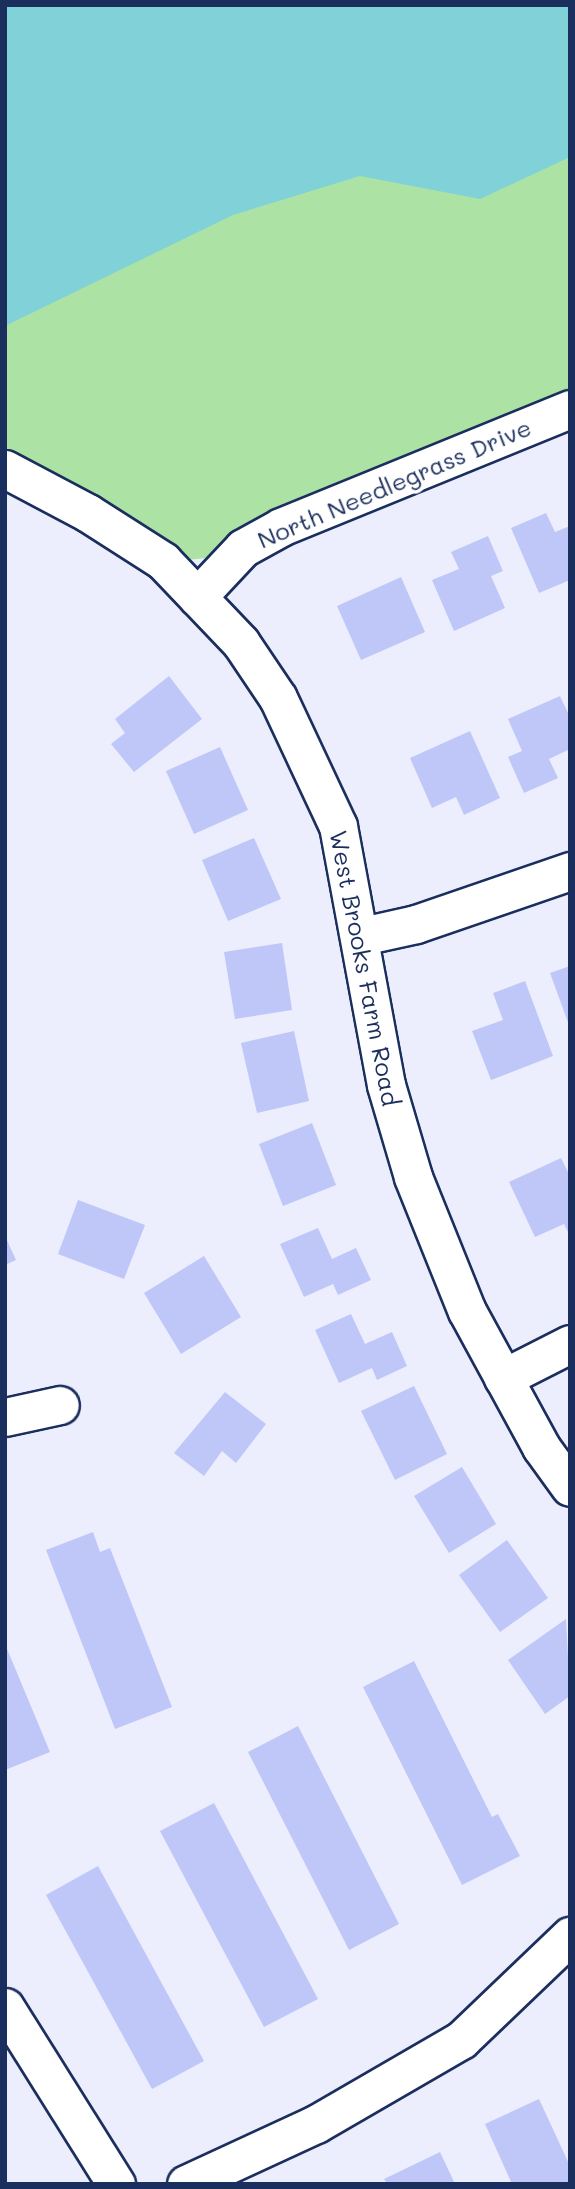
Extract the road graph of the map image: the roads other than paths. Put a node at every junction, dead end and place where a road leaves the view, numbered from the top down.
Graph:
1 (570, 410) edge
2 (5, 469) edge
3 (197, 597) junction
4 (570, 871) edge
5 (362, 936) junction
6 (570, 1344) edge
7 (503, 1378) junction
8 (61, 1405) dead end
9 (5, 1417) edge
10 (570, 1487) edge
11 (570, 1936) edge
12 (5, 2007) edge
13 (116, 2184) edge
14 (186, 2184) edge

1 - 3 street, North Needlegrass Drive
2 - 3 street, West Brooks Farm Road
3 - 5 street, West Brooks Farm Road
4 - 5 street
5 - 7 street, West Brooks Farm Road
6 - 7 street
7 - 10 street, West Brooks Farm Road
8 - 9 street
11 - 14 street
12 - 13 street

